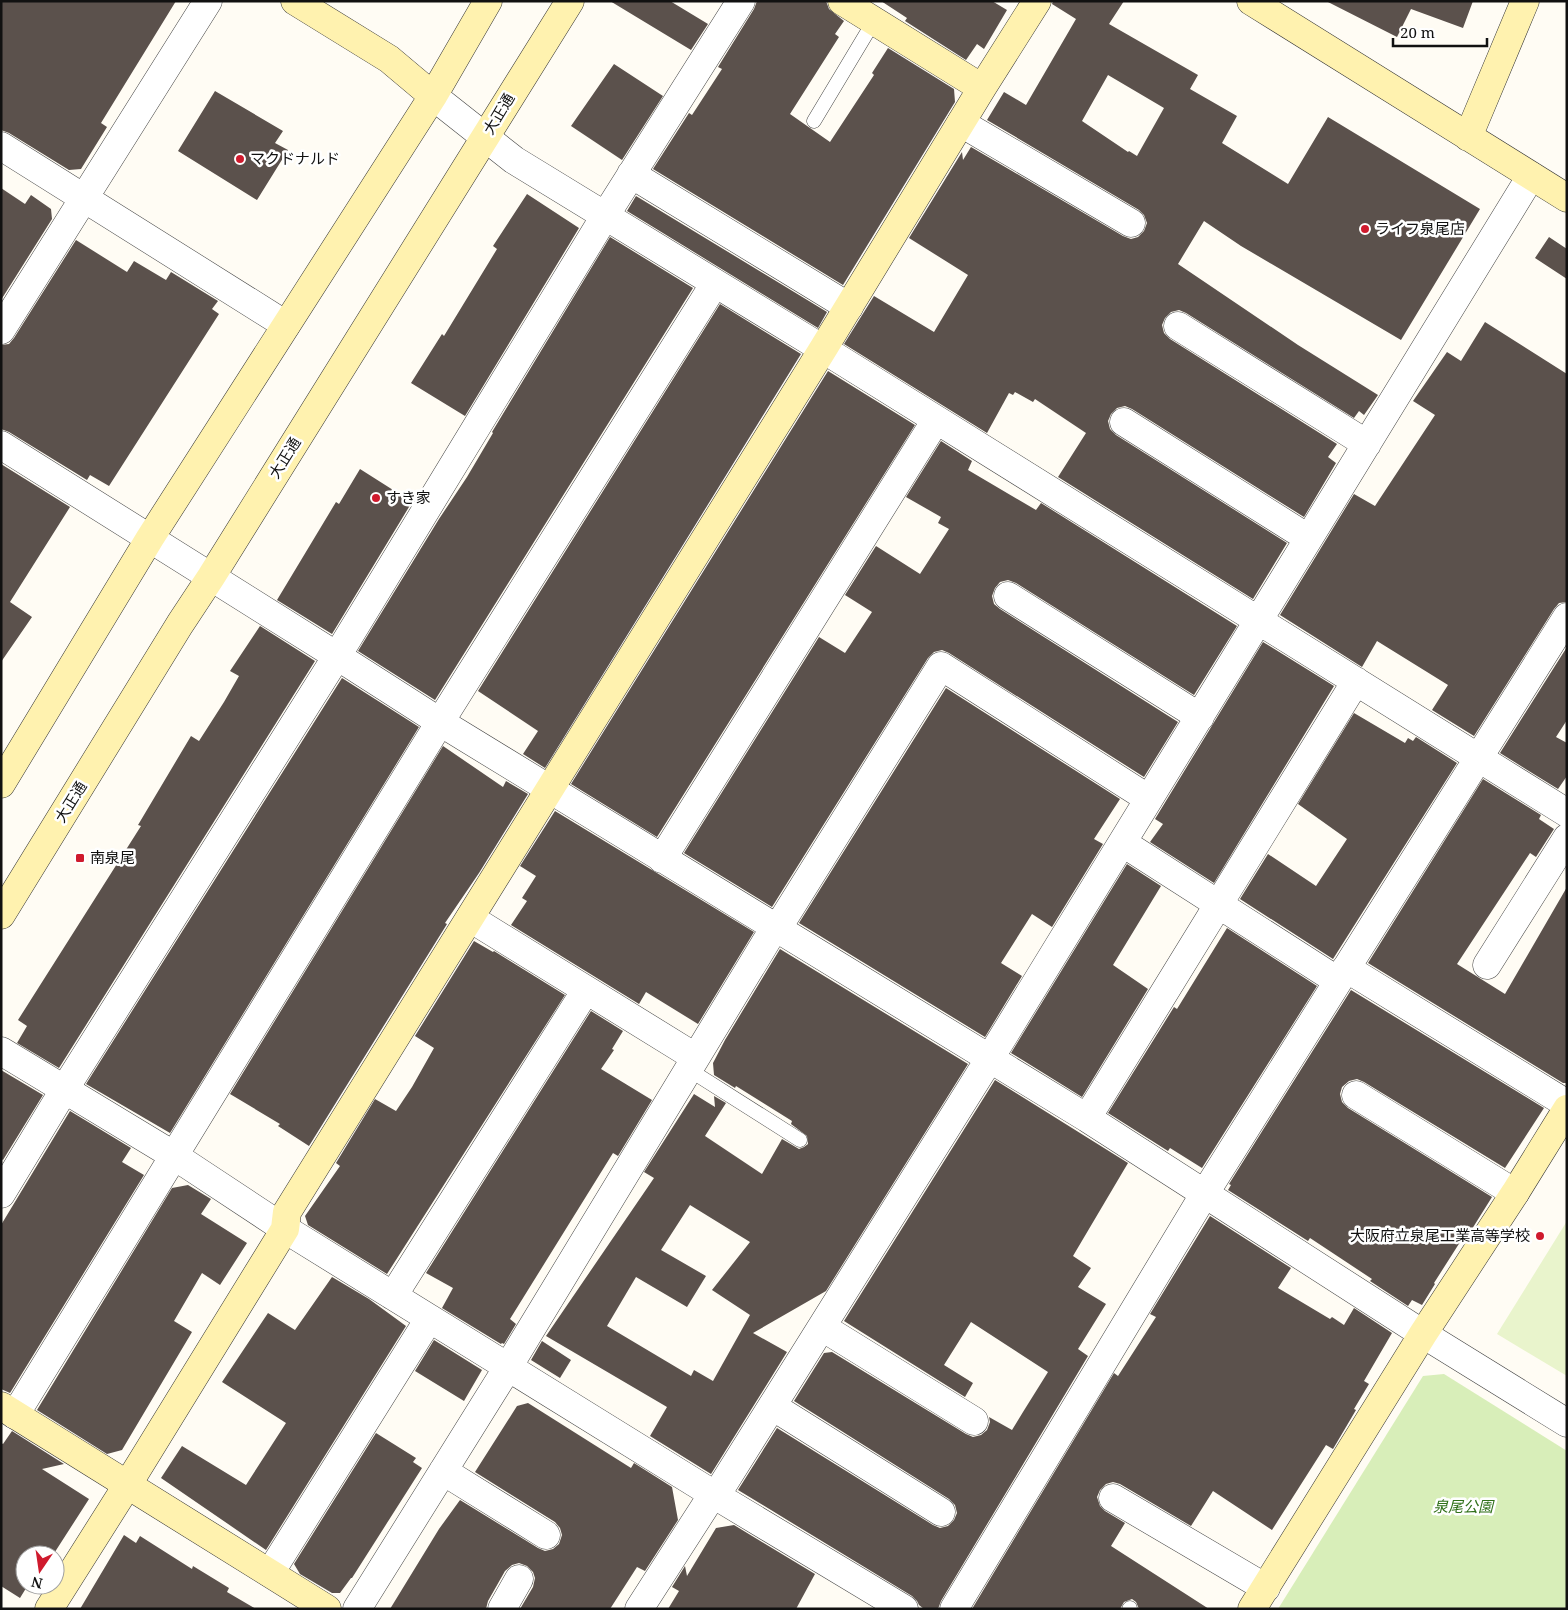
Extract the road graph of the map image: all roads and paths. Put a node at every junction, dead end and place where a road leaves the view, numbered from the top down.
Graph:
1 (208, 1) edge
2 (295, 1) edge
3 (488, 1) edge
4 (570, 1) edge
5 (741, 1) edge
6 (842, 1) edge
7 (1037, 1) edge
8 (1251, 1) edge
9 (1525, 1) edge
10 (874, 21) junction
11 (982, 88) junction
12 (433, 96) junction
13 (814, 121) dead end
14 (961, 122) junction
15 (486, 137) junction
16 (1468, 137) junction
17 (1, 146) edge
18 (631, 174) junction
19 (1531, 176) junction
20 (85, 197) junction
21 (1567, 198) edge
22 (605, 216) junction
23 (1131, 223) dead end
24 (715, 283) junction
25 (848, 307) junction
26 (286, 325) junction
27 (1178, 326) dead end
28 (1, 330) edge
29 (823, 349) junction
30 (936, 420) junction
31 (1124, 422) dead end
32 (1367, 444) junction
33 (1, 446) edge
34 (150, 538) junction
35 (1308, 538) junction
36 (211, 577) junction
37 (1008, 596) dead end
38 (1567, 617) edge
39 (1258, 622) junction
40 (337, 656) junction
41 (1356, 681) junction
42 (1200, 717) junction
43 (440, 722) junction
44 (1479, 757) junction
45 (1, 784) edge
46 (550, 790) junction
47 (1149, 799) junction
48 (1567, 813) edge
49 (1567, 838) edge
50 (1123, 843) junction
51 (662, 859) junction
52 (1218, 904) junction
53 (1, 916) edge
54 (470, 918) junction
55 (776, 928) junction
56 (1488, 964) dead end
57 (1342, 974) junction
58 (586, 990) junction
59 (1, 1051) edge
60 (990, 1058) junction
61 (692, 1063) junction
62 (64, 1090) junction
63 (1356, 1095) dead end
64 (1567, 1104) edge
65 (1567, 1109) edge
66 (1087, 1118) junction
67 (800, 1140) dead end
68 (173, 1155) junction
69 (1205, 1193) junction
70 (1515, 1193) junction
71 (1, 1194) edge
72 (285, 1229) junction
73 (393, 1296) junction
74 (429, 1318) junction
75 (822, 1327) junction
76 (1423, 1334) junction
77 (508, 1367) junction
78 (772, 1406) junction
79 (8, 1411) edge
80 (974, 1421) dead end
81 (1567, 1423) edge
82 (443, 1471) junction
83 (128, 1484) junction
84 (713, 1494) junction
85 (1114, 1498) dead end
86 (941, 1512) dead end
87 (546, 1535) dead end
88 (270, 1573) junction
89 (519, 1580) dead end
90 (1259, 1598) edge
91 (49, 1609) edge
92 (327, 1609) edge
93 (357, 1609) edge
94 (502, 1609) edge
95 (638, 1609) edge
96 (904, 1609) edge
97 (954, 1609) edge

1 - 20 street
2 - 12 street
3 - 12 street
4 - 15 street, 大正通
5 - 18 street
6 - 10 street
7 - 11 street
8 - 16 street
9 - 16 street
10 - 11 street
10 - 13 lane
11 - 14 street
12 - 15 street
12 - 26 street
14 - 23 street
14 - 25 street
15 - 22 street
15 - 36 street, 大正通
16 - 19 street
17 - 20 street
18 - 22 street
18 - 25 street
19 - 21 street
19 - 32 street
20 - 26 street
20 - 28 street
22 - 24 street
22 - 40 street
24 - 29 street
24 - 43 street
25 - 29 street
26 - 34 street
27 - 32 street
29 - 30 street
29 - 46 street
30 - 39 street
30 - 51 street
31 - 35 street
32 - 35 street
33 - 34 street
34 - 36 street
34 - 45 street
35 - 39 street
36 - 40 street
36 - 53 street, 大正通
37 - 42 street
38 - 44 street
39 - 41 street
39 - 42 street
40 - 43 street
40 - 62 street
41 - 44 street
41 - 52 street
42 - 47 street
43 - 46 street
43 - 68 street
44 - 48 street
44 - 57 street
46 - 51 street
46 - 54 street
47 - 50 street
47 - 55 street
49 - 56 street
50 - 52 street
50 - 60 street
51 - 55 street
52 - 57 street
52 - 66 street
54 - 58 street
54 - 72 street
55 - 60 street
55 - 61 street
57 - 64 street
57 - 69 street
58 - 61 street
58 - 73 street
59 - 62 street
60 - 66 street
60 - 75 street
61 - 67 lane
61 - 77 street
62 - 68 street
62 - 71 street
63 - 70 street
65 - 70 street
66 - 69 street
68 - 72 street
68 - 79 street
69 - 76 street
69 - 97 street
70 - 76 street
72 - 73 street
72 - 83 street
73 - 74 street
74 - 77 street
74 - 88 street
75 - 78 street
75 - 80 street
76 - 81 street
76 - 90 street
77 - 82 street
77 - 84 street
78 - 84 street
78 - 86 street
79 - 83 street
82 - 87 street
82 - 93 street
83 - 88 street
83 - 91 street
84 - 95 street
84 - 96 street
85 - 90 street
88 - 92 street
89 - 94 street

